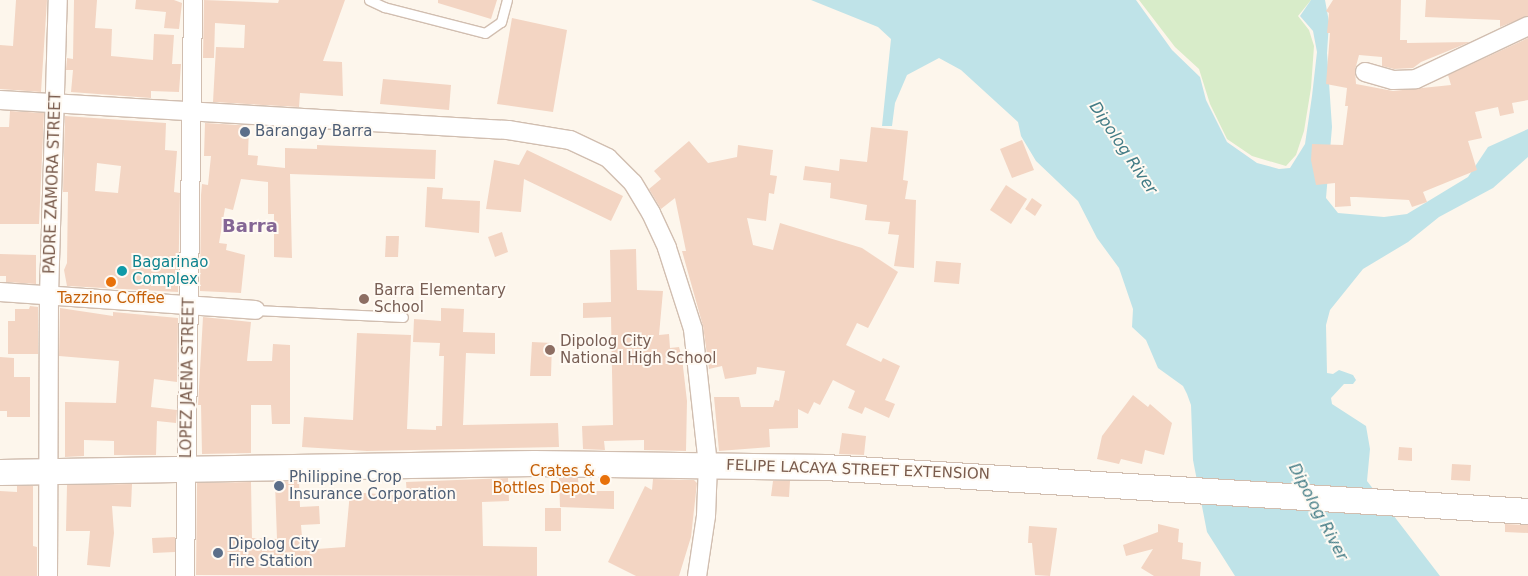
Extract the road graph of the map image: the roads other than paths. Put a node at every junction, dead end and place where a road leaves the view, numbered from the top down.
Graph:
1 (58, 0) edge
2 (192, 0) edge
3 (369, 0) edge
4 (507, 0) edge
5 (1528, 26) edge
6 (1364, 72) dead end
7 (0, 100) edge
8 (56, 104) junction
9 (191, 113) junction
10 (0, 292) edge
11 (49, 295) junction
12 (189, 307) junction
13 (255, 310) joint
14 (403, 318) dead end
15 (708, 464) junction
16 (187, 469) junction
17 (48, 471) junction
18 (0, 472) edge
19 (1528, 511) edge
20 (48, 576) edge
21 (185, 576) edge
22 (696, 576) edge

1 - 8 street, PADRE ZAMORA STREET
2 - 9 street, LOPEZ JAENA STREET
3 - 4 lane
5 - 6 street
7 - 8 street
8 - 9 street
8 - 11 street, PADRE ZAMORA STREET
9 - 12 street, LOPEZ JAENA STREET
9 - 15 street
10 - 11 street
11 - 12 street
11 - 17 street, PADRE ZAMORA STREET
12 - 13 street
12 - 16 street, LOPEZ JAENA STREET
13 - 14 lane
15 - 16 main road, FELIPE LACAYA STREET EXTENSION
15 - 19 main road, FELIPE LACAYA STREET EXTENSION
15 - 22 street
16 - 17 main road, FELIPE LACAYA STREET EXTENSION
16 - 21 street, LOPEZ JAENA STREET
17 - 18 main road, FELIPE LACAYA STREET EXTENSION
17 - 20 street, PADRE ZAMORA STREET

